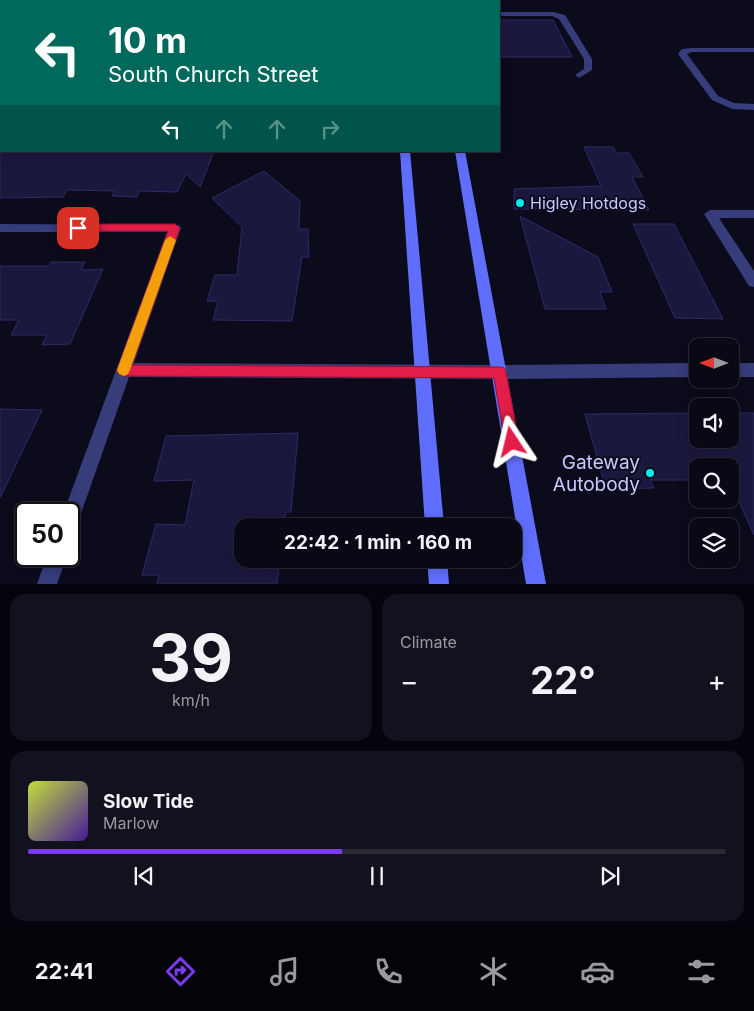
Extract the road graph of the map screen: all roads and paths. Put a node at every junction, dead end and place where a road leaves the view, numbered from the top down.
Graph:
1 (500, 14) edge
2 (754, 50) edge
3 (579, 75) dead end
4 (754, 107) edge
5 (405, 152) edge
6 (460, 152) edge
7 (754, 214) edge
8 (0, 228) edge
9 (754, 282) edge
10 (123, 370) junction
11 (689, 370) edge
12 (739, 370) edge
13 (754, 370) edge
14 (422, 371) junction
15 (500, 372) junction
16 (76, 502) edge
17 (433, 518) edge
18 (53, 567) edge
19 (438, 568) edge
20 (47, 584) edge
21 (439, 584) edge
22 (536, 584) edge

1 - 3 street
2 - 4 street
5 - 14 main road
6 - 15 main road
7 - 9 street
8 - 10 street
10 - 14 street
10 - 16 street
11 - 15 street
12 - 13 street
14 - 15 street
14 - 17 main road
15 - 22 main road
18 - 20 street
19 - 21 main road

